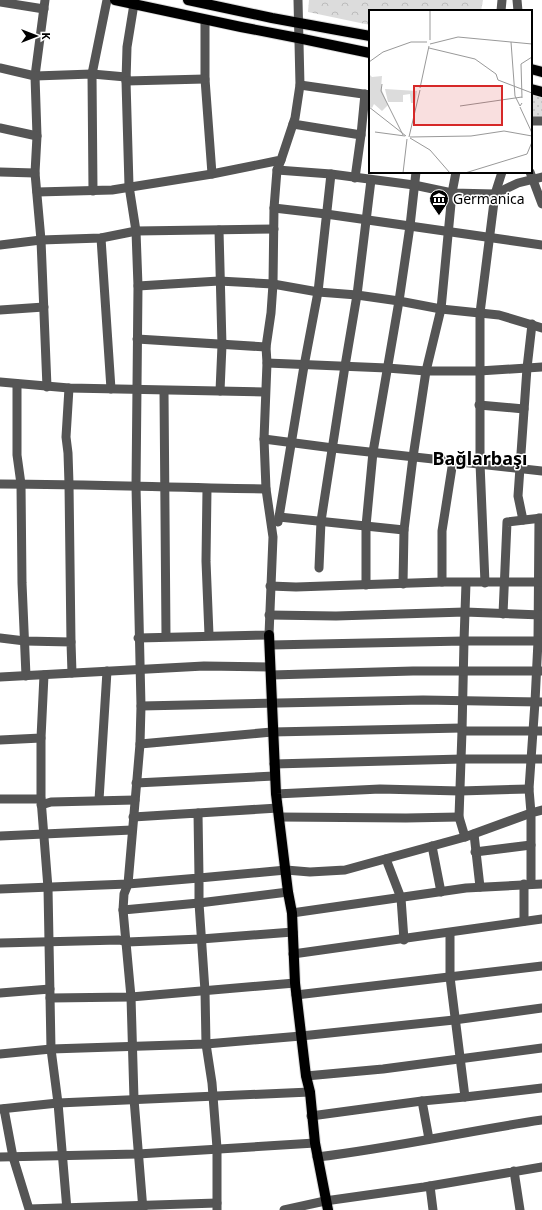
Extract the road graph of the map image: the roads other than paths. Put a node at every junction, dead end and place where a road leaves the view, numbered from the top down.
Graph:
1 (107, 0) edge
2 (115, 0) edge
3 (188, 0) edge
4 (298, 0) edge
5 (502, 0) edge
6 (517, 0) edge
7 (0, 2) edge
8 (213, 3) edge
9 (134, 4) junction
10 (44, 5) edge
11 (501, 10) edge
12 (518, 10) edge
13 (204, 20) junction
14 (298, 22) junction
15 (369, 36) edge
16 (298, 38) junction
17 (369, 53) edge
18 (0, 68) edge
19 (532, 69) edge
20 (542, 72) edge
21 (92, 74) junction
22 (35, 76) junction
23 (126, 79) junction
24 (204, 80) junction
25 (300, 85) junction
26 (532, 89) edge
27 (542, 92) edge
28 (368, 94) edge
29 (293, 124) junction
30 (0, 128) edge
31 (362, 135) junction
32 (37, 136) junction
33 (281, 160) junction
34 (277, 170) junction
35 (0, 172) edge
36 (35, 173) junction
37 (416, 173) edge
38 (456, 173) edge
39 (502, 173) edge
40 (212, 174) junction
41 (330, 174) junction
42 (531, 176) edge
43 (542, 177) edge
44 (355, 178) junction
45 (371, 180) junction
46 (414, 185) junction
47 (129, 186) junction
48 (93, 191) junction
49 (37, 192) junction
50 (452, 193) junction
51 (495, 194) junction
52 (542, 204) edge
53 (274, 208) junction
54 (326, 214) junction
55 (366, 220) junction
56 (410, 226) junction
57 (274, 229) junction
58 (218, 230) junction
59 (136, 232) junction
60 (449, 232) junction
61 (490, 237) junction
62 (101, 238) junction
63 (41, 240) junction
64 (0, 245) edge
65 (542, 245) edge
66 (219, 280) junction
67 (273, 284) junction
68 (138, 286) junction
69 (318, 292) junction
70 (357, 295) junction
71 (398, 301) junction
72 (44, 307) junction
73 (441, 309) junction
74 (0, 310) edge
75 (480, 313) junction
76 (532, 324) junction
77 (542, 328) edge
78 (137, 339) junction
79 (222, 345) junction
80 (266, 347) junction
81 (267, 363) junction
82 (304, 366) junction
83 (345, 366) junction
84 (542, 367) edge
85 (387, 368) junction
86 (527, 368) junction
87 (426, 371) junction
88 (479, 371) junction
89 (0, 382) edge
90 (17, 384) junction
91 (47, 387) junction
92 (69, 388) junction
93 (112, 389) junction
94 (137, 390) junction
95 (164, 391) junction
96 (220, 391) junction
97 (265, 392) junction
98 (479, 405) junction
99 (524, 409) junction
100 (264, 439) junction
101 (290, 442) junction
102 (333, 448) junction
103 (373, 452) junction
104 (413, 457) junction
105 (453, 461) junction
106 (480, 463) junction
107 (520, 468) junction
108 (542, 470) edge
109 (0, 484) edge
110 (21, 484) junction
111 (69, 484) junction
112 (136, 486) junction
113 (165, 488) junction
114 (207, 489) junction
115 (266, 489) junction
116 (279, 517) junction
117 (540, 518) edge
118 (523, 520) junction
119 (321, 521) junction
120 (366, 526) junction
121 (404, 530) junction
122 (273, 536) junction
123 (540, 547) edge
124 (319, 568) dead end
125 (442, 582) junction
126 (541, 582) edge
127 (466, 583) junction
128 (485, 583) junction
129 (504, 583) junction
130 (403, 584) junction
131 (366, 585) junction
132 (270, 586) junction
133 (465, 612) junction
134 (503, 614) junction
135 (269, 615) junction
136 (540, 615) edge
137 (209, 635) junction
138 (166, 636) junction
139 (0, 638) edge
140 (138, 638) junction
141 (269, 640) junction
142 (25, 641) junction
143 (464, 641) junction
144 (540, 641) edge
145 (71, 642) junction
146 (139, 669) junction
147 (463, 670) junction
148 (107, 671) junction
149 (270, 671) junction
150 (539, 671) edge
151 (72, 673) junction
152 (44, 675) junction
153 (26, 676) junction
154 (0, 677) edge
155 (462, 700) junction
156 (539, 702) edge
157 (272, 703) junction
158 (140, 706) junction
159 (462, 729) junction
160 (538, 731) edge
161 (272, 732) junction
162 (41, 738) junction
163 (0, 740) edge
164 (140, 744) junction
165 (462, 759) junction
166 (542, 759) edge
167 (530, 760) junction
168 (274, 764) junction
169 (274, 776) junction
170 (136, 783) junction
171 (529, 789) junction
172 (460, 792) junction
173 (276, 794) junction
174 (0, 799) edge
175 (99, 800) junction
176 (135, 800) junction
177 (41, 802) junction
178 (542, 810) edge
179 (198, 812) junction
180 (279, 813) junction
181 (531, 813) junction
182 (133, 817) junction
183 (459, 817) junction
184 (132, 830) junction
185 (43, 834) junction
186 (0, 836) edge
187 (469, 836) junction
188 (531, 845) junction
189 (432, 846) junction
190 (476, 852) junction
191 (386, 859) junction
192 (286, 870) junction
193 (199, 878) junction
194 (128, 884) junction
195 (527, 884) junction
196 (542, 884) edge
197 (480, 887) junction
198 (48, 888) junction
199 (0, 889) edge
200 (288, 892) junction
201 (441, 892) junction
202 (401, 898) junction
203 (199, 903) junction
204 (124, 910) junction
205 (292, 913) junction
206 (542, 919) edge
207 (524, 921) junction
208 (293, 932) junction
209 (450, 933) junction
210 (201, 939) junction
211 (404, 940) junction
212 (50, 941) junction
213 (127, 942) junction
214 (0, 943) edge
215 (294, 954) junction
216 (542, 966) edge
217 (450, 977) junction
218 (296, 983) junction
219 (204, 991) junction
220 (0, 993) edge
221 (50, 993) junction
222 (296, 995) junction
223 (131, 997) junction
224 (542, 1008) edge
225 (454, 1020) junction
226 (301, 1036) junction
227 (206, 1044) junction
228 (133, 1046) junction
229 (542, 1048) edge
230 (51, 1049) junction
231 (0, 1054) edge
232 (460, 1060) junction
233 (306, 1076) junction
234 (542, 1088) edge
235 (310, 1092) junction
236 (212, 1096) junction
237 (465, 1097) junction
238 (134, 1099) junction
239 (422, 1101) junction
240 (58, 1103) junction
241 (2, 1109) edge
242 (311, 1116) junction
243 (542, 1120) edge
244 (429, 1140) junction
245 (315, 1143) junction
246 (217, 1148) junction
247 (138, 1154) junction
248 (62, 1155) junction
249 (0, 1157) edge
250 (13, 1157) junction
251 (317, 1157) junction
252 (542, 1167) edge
253 (514, 1171) junction
254 (430, 1186) junction
255 (217, 1206) edge
256 (327, 1206) edge
257 (142, 1207) edge
258 (67, 1209) edge
259 (284, 1210) edge
260 (433, 1210) edge
261 (520, 1210) edge

1 - 21 street
2 - 9 main road
3 - 8 main road
4 - 14 street
5 - 11 street
6 - 12 street
7 - 10 street
8 - 14 main road
9 - 13 main road
9 - 23 street
10 - 22 street
13 - 16 main road
13 - 24 street
14 - 15 main road
14 - 16 street
16 - 17 main road
16 - 25 street
18 - 22 street
19 - 20 main road
21 - 22 street
21 - 23 street
21 - 48 street
22 - 32 street
23 - 24 street
23 - 47 street
24 - 40 street
25 - 28 street
25 - 29 street
26 - 27 main road
28 - 31 street
29 - 31 street
29 - 33 street
30 - 32 street
31 - 44 street
32 - 36 street
33 - 34 street
33 - 40 street
34 - 41 street
34 - 53 street
35 - 36 street
36 - 49 street
37 - 46 street
38 - 50 street
39 - 51 street
40 - 47 street
41 - 44 street
41 - 54 street
42 - 43 street
42 - 51 street
42 - 52 street
44 - 45 street
45 - 46 street
45 - 55 street
46 - 50 street
46 - 56 street
47 - 48 street
47 - 59 street
48 - 49 street
49 - 63 street
50 - 51 street
50 - 60 street
51 - 61 street
53 - 54 street
53 - 57 street
54 - 55 street
54 - 69 street
55 - 56 street
55 - 70 street
56 - 60 street
56 - 71 street
57 - 58 street
57 - 67 street
58 - 59 street
58 - 66 street
59 - 62 street
59 - 68 street
60 - 61 street
60 - 73 street
61 - 65 street
61 - 75 street
62 - 63 street
62 - 93 street
63 - 64 street
63 - 72 street
66 - 67 street
66 - 68 street
66 - 79 street
67 - 69 street
67 - 80 street
68 - 78 street
69 - 70 street
69 - 82 street
70 - 71 street
70 - 83 street
71 - 73 street
71 - 85 street
72 - 74 street
72 - 91 street
73 - 75 street
73 - 87 street
75 - 76 street
75 - 88 street
76 - 77 street
76 - 86 street
78 - 79 street
78 - 94 street
79 - 80 street
79 - 96 street
80 - 81 street
81 - 82 street
81 - 97 street
82 - 83 street
82 - 101 street
83 - 85 street
83 - 102 street
84 - 86 street
85 - 87 street
85 - 103 street
86 - 88 street
86 - 99 street
87 - 88 street
87 - 104 street
88 - 98 street
89 - 90 street
90 - 91 street
90 - 110 street
91 - 92 street
92 - 93 street
92 - 111 street
93 - 94 street
94 - 95 street
94 - 112 street
95 - 96 street
95 - 113 street
96 - 97 street
97 - 100 street
98 - 99 street
98 - 106 street
99 - 107 street
100 - 101 street
100 - 115 street
101 - 102 street
101 - 116 street
102 - 103 street
102 - 119 street
103 - 104 street
103 - 120 street
104 - 105 street
104 - 121 street
105 - 106 street
105 - 125 street
106 - 107 street
106 - 128 street
107 - 108 street
107 - 118 street
109 - 110 street
110 - 111 street
110 - 142 street
111 - 112 street
111 - 145 street
112 - 113 street
112 - 140 street
113 - 114 street
113 - 138 street
114 - 115 street
114 - 137 street
115 - 122 street
116 - 119 street
116 - 122 street
117 - 118 street
117 - 123 street
118 - 129 street
119 - 120 street
119 - 124 street
120 - 121 street
120 - 131 street
121 - 130 street
122 - 132 street
123 - 126 street
125 - 127 street
125 - 130 street
126 - 129 street
126 - 136 street
127 - 128 street
127 - 133 street
128 - 129 street
129 - 134 street
130 - 131 street
131 - 132 street
132 - 135 street
133 - 134 street
133 - 135 street
133 - 143 street
134 - 136 street
135 - 141 street
136 - 144 street
137 - 138 street
137 - 141 street
138 - 140 street
139 - 142 street
140 - 146 street
141 - 143 street
141 - 149 main road
142 - 145 street
142 - 153 street
143 - 144 street
143 - 147 street
144 - 150 street
145 - 151 street
146 - 148 street
146 - 149 street
146 - 158 street
147 - 149 street
147 - 150 street
147 - 155 street
148 - 151 street
148 - 175 street
149 - 157 main road
150 - 156 street
151 - 152 street
152 - 153 street
152 - 162 street
153 - 154 street
155 - 156 street
155 - 157 street
155 - 159 street
156 - 160 street
157 - 158 street
157 - 161 main road
158 - 164 street
159 - 160 street
159 - 161 street
159 - 165 street
160 - 167 street
161 - 164 street
161 - 168 main road
162 - 163 street
162 - 177 street
164 - 170 street
165 - 167 street
165 - 168 street
165 - 172 street
166 - 167 street
167 - 171 street
168 - 169 main road
169 - 170 street
169 - 173 main road
170 - 176 street
171 - 172 street
171 - 181 street
172 - 173 street
172 - 183 street
173 - 180 main road
174 - 177 street
175 - 176 street
175 - 177 street
176 - 182 street
177 - 185 street
178 - 181 street
179 - 180 street
179 - 182 street
179 - 193 street
180 - 183 street
180 - 192 main road
181 - 187 street
181 - 188 street
182 - 184 street
183 - 187 street
184 - 185 street
184 - 194 street
185 - 186 street
185 - 198 street
187 - 189 street
187 - 190 street
188 - 190 street
188 - 195 street
189 - 191 street
189 - 201 street
190 - 197 street
191 - 192 street
191 - 202 street
192 - 193 street
192 - 200 main road
193 - 194 street
193 - 203 street
194 - 198 street
194 - 204 street
195 - 196 street
195 - 197 street
195 - 207 street
197 - 201 street
198 - 199 street
198 - 212 street
200 - 203 street
200 - 205 main road
201 - 202 street
202 - 205 street
202 - 211 street
203 - 204 street
203 - 210 street
204 - 213 street
205 - 208 main road
206 - 207 street
207 - 209 street
208 - 210 street
208 - 215 main road
209 - 211 street
209 - 217 street
210 - 213 street
210 - 219 street
211 - 215 street
212 - 213 street
212 - 214 street
212 - 221 street
213 - 223 street
215 - 218 main road
216 - 217 street
217 - 222 street
217 - 225 street
218 - 219 street
218 - 222 main road
219 - 223 street
219 - 227 street
220 - 221 street
221 - 223 street
221 - 230 street
222 - 226 main road
223 - 228 street
224 - 225 street
225 - 226 street
225 - 232 street
226 - 227 street
226 - 233 main road
227 - 228 street
227 - 236 street
228 - 230 street
228 - 238 street
229 - 232 street
230 - 231 street
230 - 240 street
232 - 233 street
232 - 237 street
233 - 235 main road
234 - 237 street
235 - 236 street
235 - 242 main road
236 - 238 street
236 - 246 street
237 - 239 street
238 - 240 street
238 - 247 street
239 - 242 street
239 - 244 street
240 - 241 street
240 - 248 street
241 - 250 street
242 - 245 main road
243 - 244 street
244 - 251 street
245 - 246 street
245 - 251 main road
246 - 247 street
246 - 255 street
247 - 248 street
247 - 257 street
248 - 250 street
248 - 258 street
249 - 250 street
250 - 258 street
251 - 256 main road
252 - 253 street
253 - 254 street
253 - 261 street
254 - 256 street
254 - 260 street
255 - 257 street
256 - 259 street
257 - 258 street

